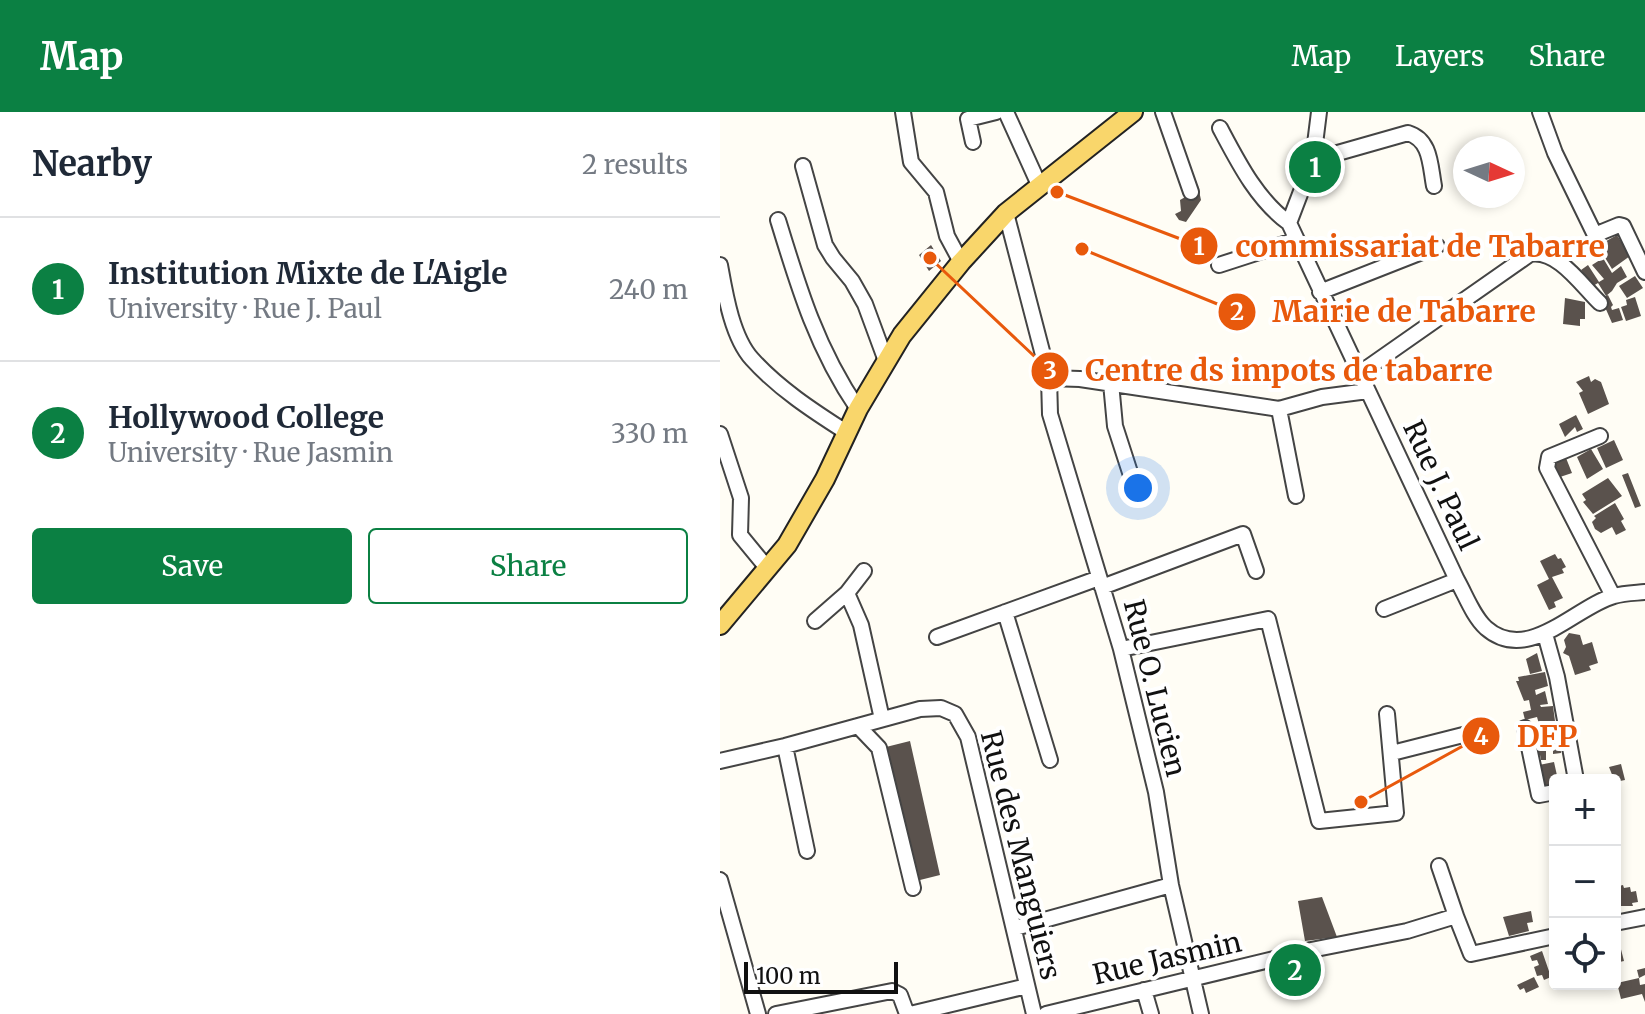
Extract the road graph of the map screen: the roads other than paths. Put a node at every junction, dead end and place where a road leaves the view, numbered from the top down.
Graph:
1 (903, 112) edge
2 (996, 112) edge
3 (1006, 112) edge
4 (1133, 112) edge
5 (1163, 112) edge
6 (1319, 112) edge
7 (1540, 112) edge
8 (1220, 128) dead end
9 (973, 142) dead end
10 (1313, 160) junction
11 (803, 166) dead end
12 (1434, 186) dead end
13 (1040, 187) junction
14 (1191, 192) dead end
15 (1006, 213) junction
16 (778, 220) dead end
17 (1289, 223) junction
18 (1296, 240) junction
19 (1437, 246) dead end
20 (961, 262) junction
21 (720, 265) edge
22 (1219, 265) dead end
23 (1645, 272) edge
24 (1320, 292) junction
25 (1600, 303) dead end
26 (886, 361) junction
27 (1360, 373) junction
28 (1049, 378) junction
29 (1111, 383) junction
30 (1368, 391) junction
31 (858, 409) junction
32 (1279, 409) junction
33 (846, 432) junction
34 (1600, 436) dead end
35 (721, 441) edge
36 (1136, 491) dead end
37 (1296, 496) dead end
38 (768, 569) junction
39 (864, 571) dead end
40 (1256, 571) dead end
41 (1457, 580) junction
42 (1101, 582) junction
43 (1645, 592) edge
44 (847, 593) junction
45 (1613, 596) junction
46 (1384, 609) dead end
47 (1005, 612) junction
48 (815, 621) dead end
49 (720, 625) edge
50 (1545, 634) junction
51 (937, 637) dead end
52 (1121, 649) junction
53 (1387, 714) dead end
54 (882, 719) junction
55 (858, 726) junction
56 (1525, 728) dead end
57 (1471, 733) dead end
58 (785, 746) junction
59 (1392, 753) junction
60 (1050, 760) dead end
61 (720, 761) edge
62 (1575, 774) edge
63 (1549, 793) edge
64 (807, 851) dead end
65 (1439, 866) dead end
66 (720, 880) edge
67 (1171, 885) junction
68 (913, 888) dead end
69 (1456, 916) junction
70 (1645, 917) edge
71 (1621, 922) edge
72 (1015, 928) junction
73 (1549, 937) edge
74 (1192, 980) junction
75 (1027, 986) junction
76 (1144, 990) junction
77 (758, 1014) edge
78 (776, 1014) edge
79 (908, 1014) edge
80 (1034, 1014) edge
81 (1046, 1014) edge
82 (1151, 1014) edge
83 (1201, 1014) edge

1 - 20 street
2 - 9 street
3 - 13 street
4 - 13 main road
5 - 14 street
6 - 10 street
7 - 23 street
8 - 17 street
10 - 12 street
10 - 17 street
11 - 26 street
13 - 15 main road
15 - 20 main road
15 - 28 street, Rue O. Lucien
16 - 31 street
17 - 18 street, Rue J. Paul
18 - 22 street
18 - 24 street, Rue J. Paul
19 - 24 street
20 - 26 main road
21 - 33 street
24 - 27 street, Rue J. Paul
25 - 27 street
26 - 31 main road
27 - 30 street, Rue J. Paul
28 - 29 street
28 - 42 street, Rue O. Lucien
29 - 32 street
29 - 36 street
30 - 32 street
30 - 41 street, Rue J. Paul
31 - 33 main road
32 - 37 street
33 - 38 main road
34 - 45 street
35 - 38 street
38 - 49 main road
39 - 44 street
40 - 42 street
41 - 46 street
41 - 50 street, Rue J. Paul
42 - 47 street
42 - 52 street, Rue O. Lucien
43 - 45 street, Rue J. Paul
44 - 48 street
44 - 54 street
45 - 50 street, Rue J. Paul
47 - 51 street
47 - 60 street
50 - 62 street
52 - 59 street
52 - 67 street, Rue O. Lucien
53 - 59 street
54 - 55 street, Rue des Manguiers
54 - 72 street, Rue des Manguiers
55 - 58 street, Rue des Manguiers
55 - 68 street
56 - 63 street
57 - 59 street
58 - 61 street, Rue des Manguiers
58 - 64 street
65 - 69 street
66 - 77 street
67 - 72 street
67 - 74 street, Rue O. Lucien
69 - 73 street
69 - 74 street, Rue Jasmin
70 - 71 street
72 - 75 street, Rue des Manguiers
74 - 76 street, Rue Jasmin
74 - 83 street, Rue O. Lucien
75 - 79 street
75 - 80 street, Rue des Manguiers
76 - 81 street, Rue Jasmin
76 - 82 street
78 - 79 street

